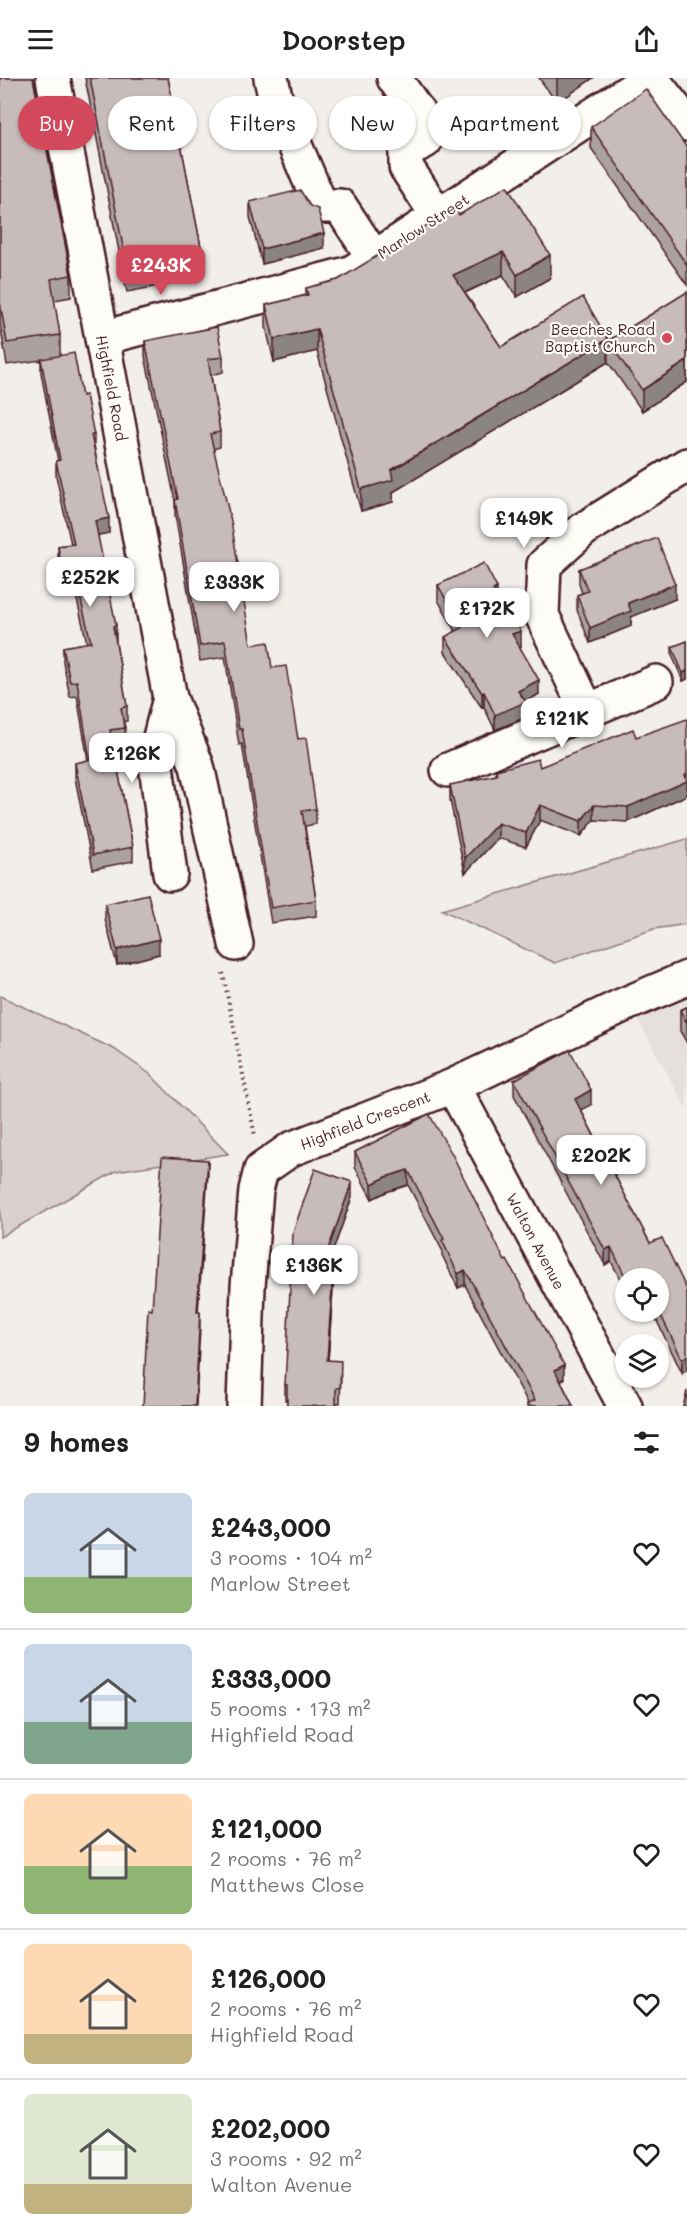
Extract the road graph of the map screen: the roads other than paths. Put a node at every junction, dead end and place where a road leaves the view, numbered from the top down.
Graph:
1 (52, 78) edge
2 (271, 78) edge
3 (394, 78) edge
4 (656, 80) edge
5 (687, 124) edge
6 (438, 216) junction
7 (374, 258) junction
8 (102, 338) junction
9 (687, 465) edge
10 (656, 682) dead end
11 (170, 698) junction
12 (587, 711) junction
13 (448, 770) dead end
14 (170, 874) dead end
15 (236, 944) dead end
16 (687, 978) edge
17 (453, 1086) junction
18 (622, 1401) edge
19 (244, 1406) edge

1 - 8 street, Highfield Road
2 - 7 street
3 - 6 street
4 - 5 street
4 - 6 street, Marlow Street
6 - 7 street, Marlow Street
7 - 8 street, Marlow Street
8 - 11 street, Highfield Road
9 - 12 street
10 - 12 street
11 - 14 street
11 - 15 street
12 - 13 street
16 - 17 street, Highfield Crescent
17 - 18 street, Walton Avenue
17 - 19 street, Highfield Crescent

